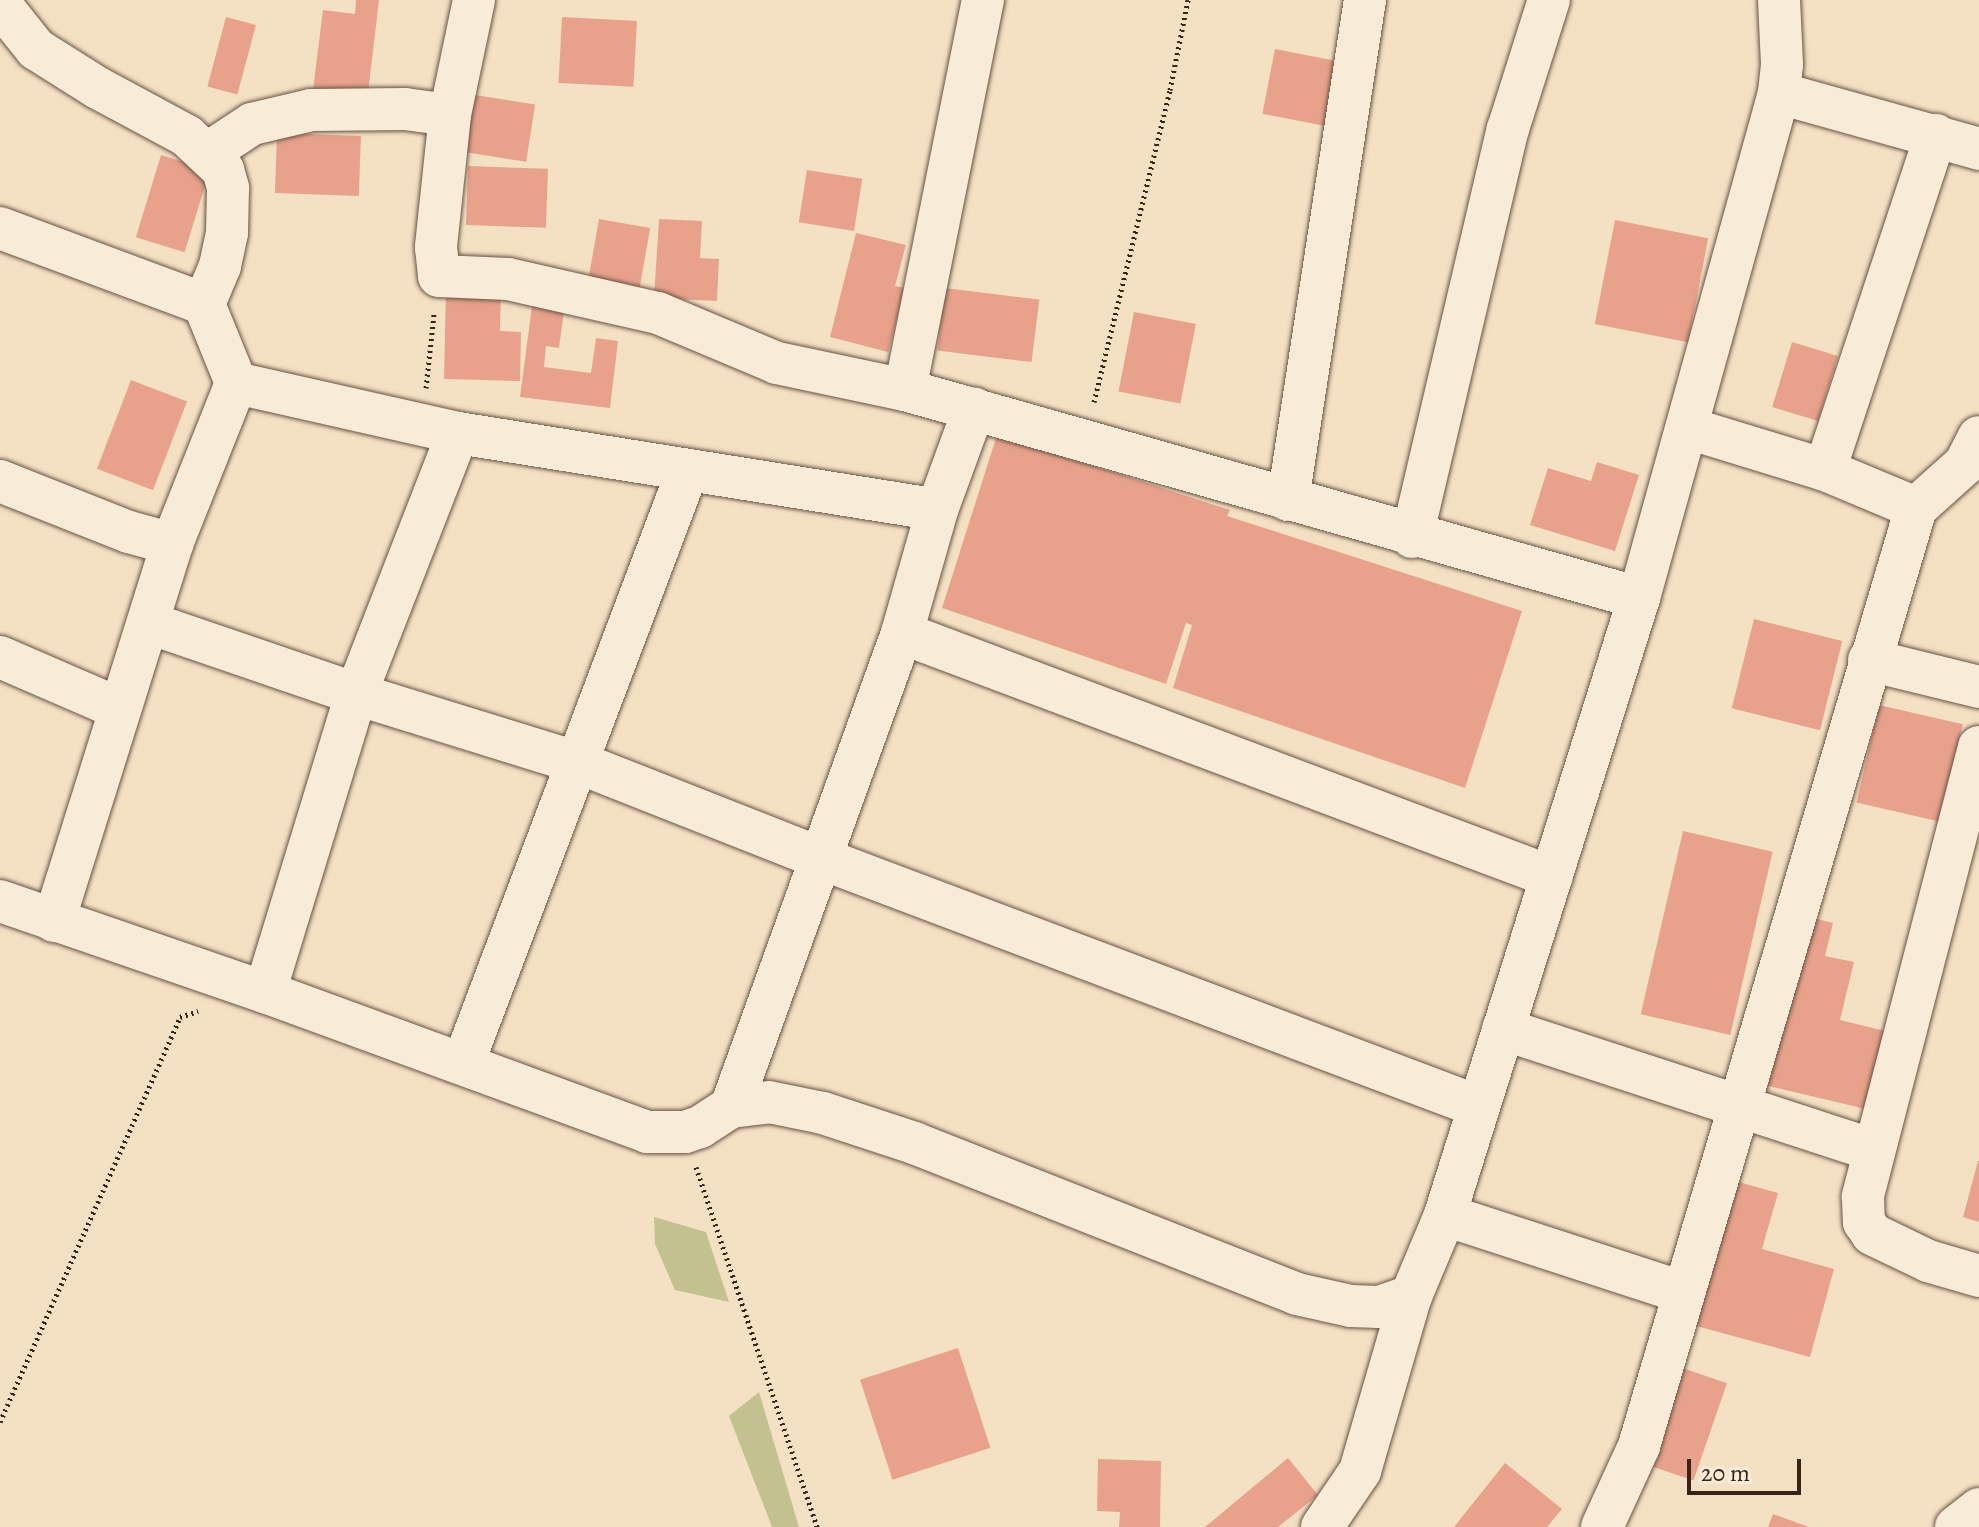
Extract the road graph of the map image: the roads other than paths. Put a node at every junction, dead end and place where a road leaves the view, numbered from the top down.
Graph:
1 (474, 0) edge
2 (983, 0) edge
3 (1365, 0) edge
4 (1549, 0) edge
5 (1779, 0) edge
6 (0, 4) edge
7 (1779, 93) junction
8 (450, 115) junction
9 (1936, 135) junction
10 (1979, 149) edge
11 (208, 153) junction
12 (0, 228) edge
13 (204, 304) junction
14 (236, 383) junction
15 (905, 390) junction
16 (974, 409) junction
17 (1688, 428) junction
18 (440, 429) junction
19 (1979, 437) edge
20 (1825, 470) junction
21 (687, 472) junction
22 (0, 481) edge
23 (1288, 500) junction
24 (1916, 508) junction
25 (937, 510) junction
26 (1412, 537) junction
27 (172, 544) junction
28 (1639, 598) junction
29 (149, 623) junction
30 (902, 633) junction
31 (0, 657) edge
32 (1869, 660) junction
33 (1979, 687) edge
34 (356, 694) junction
35 (118, 708) junction
36 (1979, 747) edge
37 (579, 763) junction
38 (820, 858) junction
39 (1552, 877) junction
40 (0, 901) edge
41 (54, 921) junction
42 (265, 992) junction
43 (1503, 1029) junction
44 (463, 1064) junction
45 (1477, 1106) junction
46 (1738, 1106) junction
47 (731, 1107) junction
48 (1874, 1150) junction
49 (1445, 1215) junction
50 (1979, 1276) edge
51 (1682, 1292) junction
52 (1411, 1296) junction
53 (1979, 1509) edge
54 (1322, 1527) edge
55 (1602, 1527) edge
56 (1956, 1527) edge

1 - 8 street
2 - 15 street
3 - 23 street
4 - 26 street
5 - 7 street
6 - 11 street
7 - 9 street
7 - 17 street
8 - 11 street
8 - 15 street
9 - 10 street
9 - 20 street
11 - 13 street
12 - 13 street
13 - 14 street
14 - 18 street
14 - 27 street
15 - 16 street
16 - 23 street
16 - 25 street
17 - 20 street
17 - 28 street
18 - 21 street
18 - 34 street
19 - 24 street
20 - 24 street
21 - 25 street
21 - 37 street
22 - 27 street
23 - 26 street
24 - 32 street
25 - 30 street
26 - 28 street
27 - 29 street
28 - 39 street
29 - 34 street
29 - 35 street
30 - 38 street
30 - 39 street
31 - 35 street
32 - 33 street
32 - 46 street
34 - 37 street
34 - 42 street
35 - 41 street
36 - 48 street
37 - 38 street
37 - 44 street
38 - 45 street
38 - 47 street
39 - 43 street
40 - 41 street
41 - 42 street
42 - 44 street
43 - 45 street
43 - 46 street
44 - 47 street
45 - 49 street
46 - 48 street
46 - 51 street
47 - 52 street
48 - 50 street
49 - 51 street
49 - 52 street
51 - 55 street
52 - 54 street
53 - 56 street

